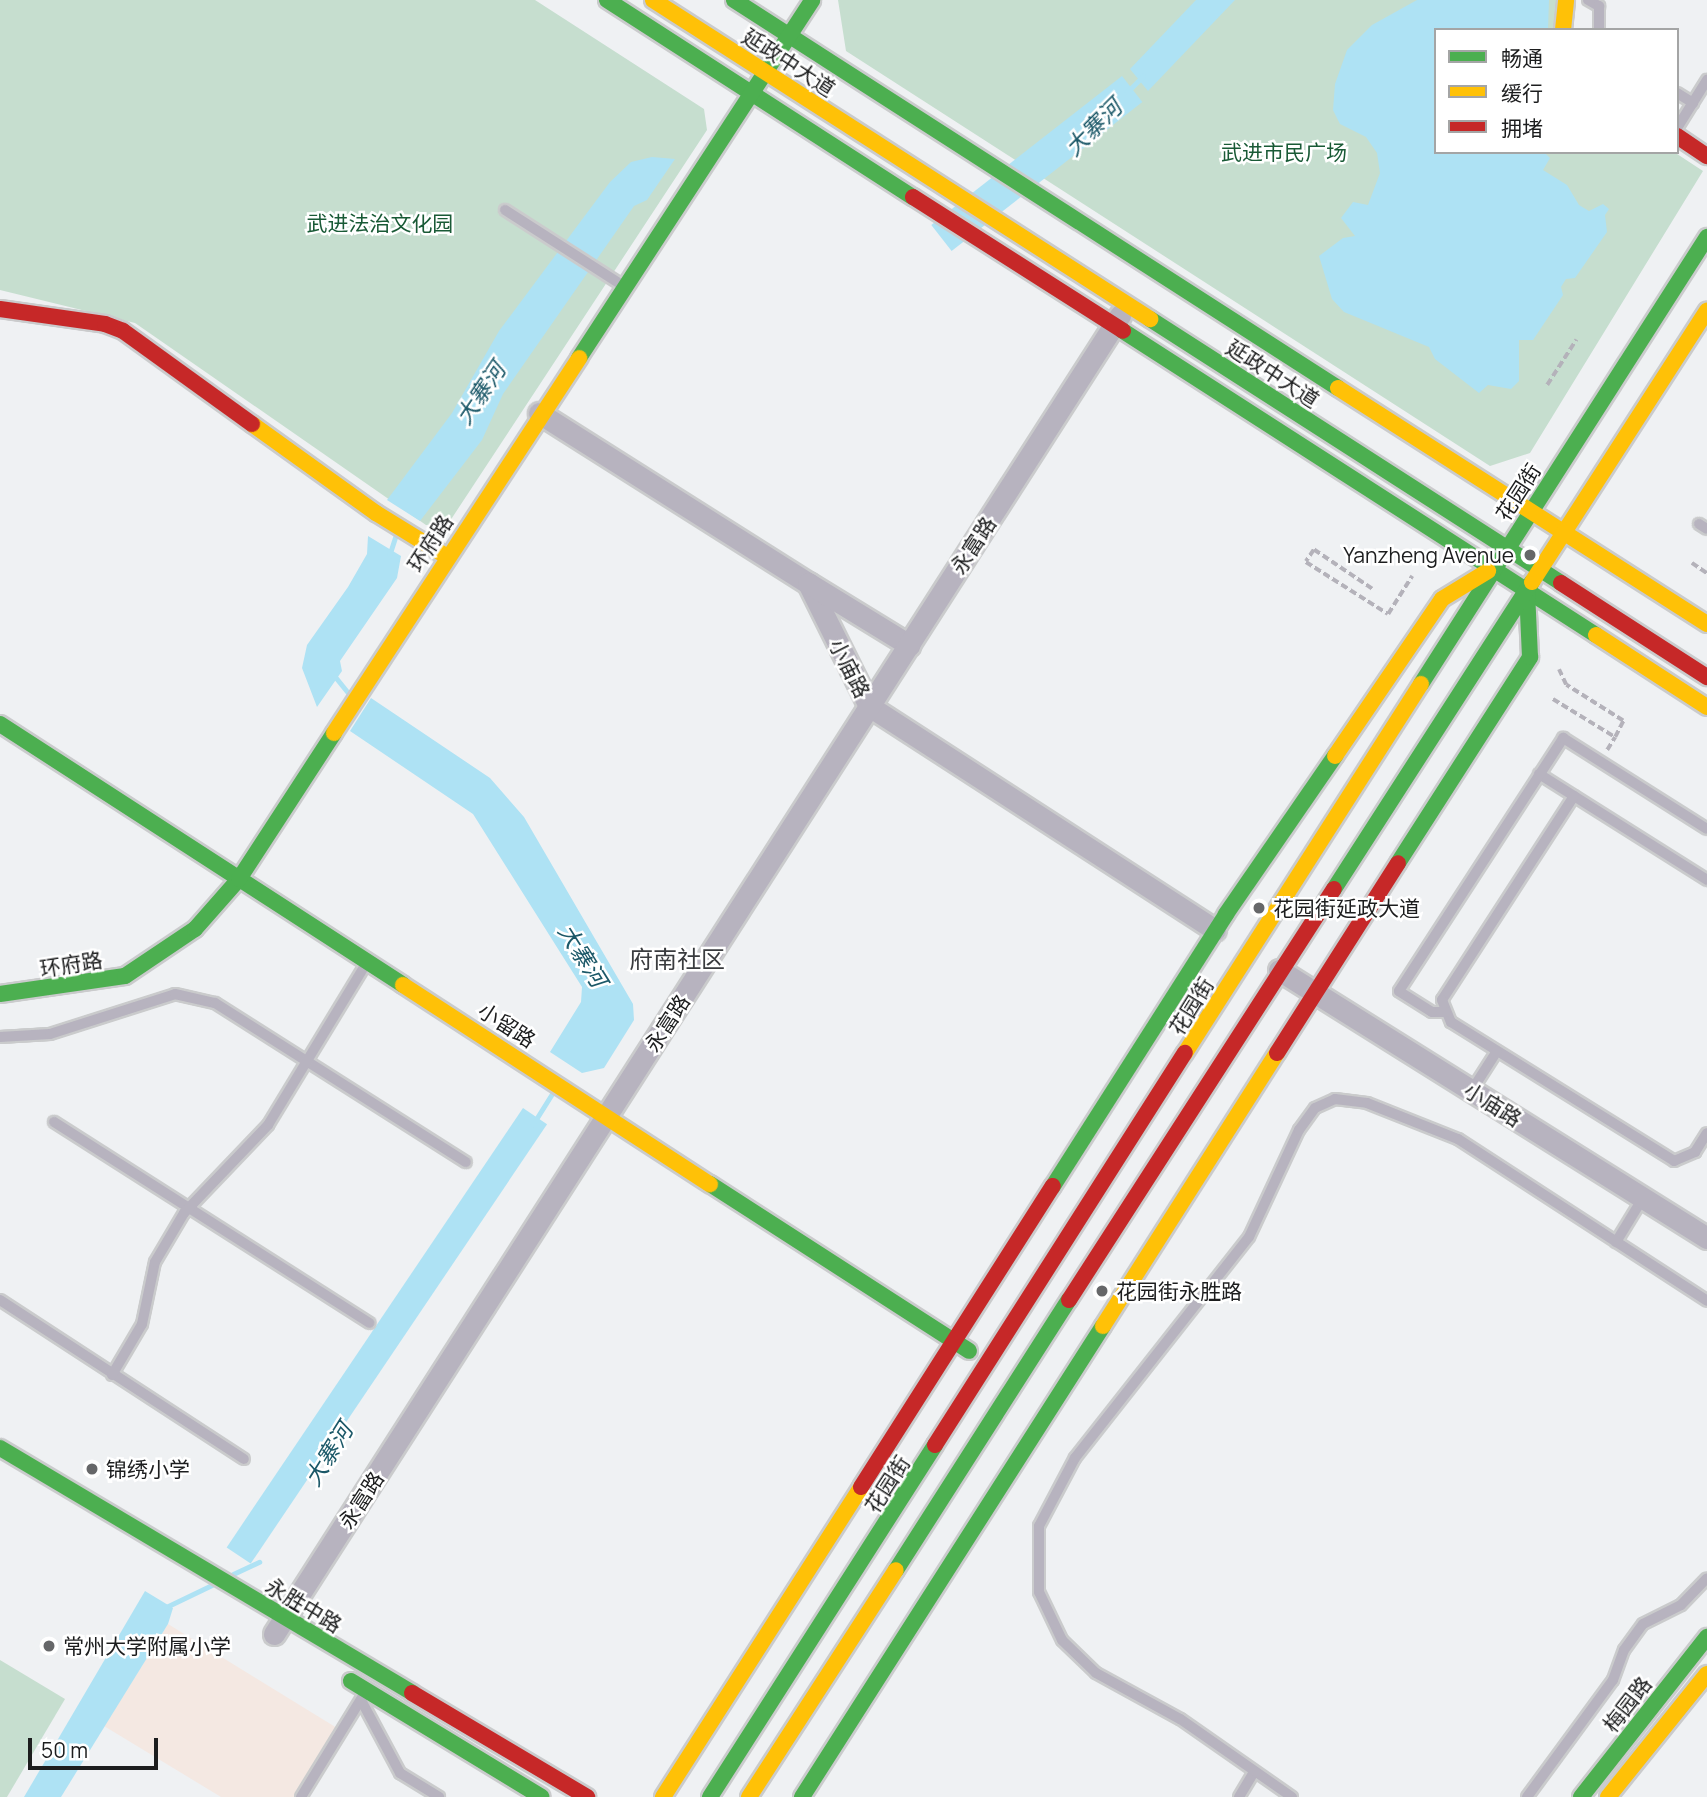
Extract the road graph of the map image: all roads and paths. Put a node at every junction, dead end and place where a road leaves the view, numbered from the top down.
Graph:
1 (607, 0) edge
2 (653, 0) edge
3 (684, 0) edge
4 (734, 0) edge
5 (812, 0) edge
6 (1566, 0) edge
7 (1588, 0) edge
8 (1563, 28) edge
9 (1599, 28) edge
10 (789, 35) junction
11 (768, 64) junction
12 (1707, 80) edge
13 (748, 91) junction
14 (1679, 94) edge
15 (1693, 103) junction
16 (1679, 125) edge
17 (1679, 137) edge
18 (1707, 156) edge
19 (505, 210) dead end
20 (1023, 227) junction
21 (1707, 237) edge
22 (622, 285) junction
23 (1126, 304) junction
24 (0, 309) edge
25 (1707, 310) edge
26 (1114, 325) junction
27 (1576, 340) dead end
28 (1547, 385) dead end
29 (539, 414) junction
30 (1530, 512) junction
31 (1516, 534) junction
32 (1563, 534) junction
33 (1506, 548) junction
34 (1549, 555) junction
35 (446, 556) junction
36 (1692, 563) dead end
37 (1494, 567) junction
38 (1539, 569) junction
39 (1707, 573) edge
40 (1412, 576) dead end
41 (808, 583) junction
42 (1372, 589) dead end
43 (1527, 590) junction
44 (1707, 624) edge
45 (909, 645) junction
46 (1707, 656) edge
47 (1559, 670) dead end
48 (1707, 677) edge
49 (1553, 699) dead end
50 (870, 706) junction
51 (1707, 707) edge
52 (0, 724) edge
53 (1539, 774) junction
54 (1574, 796) junction
55 (1707, 829) edge
56 (240, 877) junction
57 (1707, 880) edge
58 (1215, 930) junction
59 (369, 960) junction
60 (1279, 970) junction
61 (1317, 993) junction
62 (0, 994) edge
63 (1446, 1012) junction
64 (0, 1037) edge
65 (1497, 1051) junction
66 (307, 1061) junction
67 (1472, 1090) junction
68 (608, 1115) junction
69 (54, 1122) dead end
70 (1707, 1133) edge
71 (466, 1162) dead end
72 (1643, 1198) junction
73 (189, 1208) junction
74 (1707, 1238) edge
75 (1616, 1242) junction
76 (0, 1300) edge
77 (1707, 1301) edge
78 (369, 1323) dead end
79 (953, 1340) junction
80 (989, 1364) junction
81 (112, 1375) junction
82 (0, 1448) edge
83 (244, 1459) dead end
84 (1707, 1578) edge
85 (276, 1630) junction
86 (1707, 1637) edge
87 (332, 1670) dead end
88 (1707, 1674) edge
89 (364, 1696) junction
90 (1254, 1772) junction
91 (301, 1797) edge
92 (439, 1797) edge
93 (542, 1797) edge
94 (587, 1797) edge
95 (663, 1797) edge
96 (710, 1797) edge
97 (749, 1797) edge
98 (802, 1797) edge
99 (1239, 1797) edge
100 (1292, 1797) edge
101 (1527, 1797) edge
102 (1581, 1797) edge
103 (1608, 1797) edge

1 - 13 street
2 - 11 street, 延政中大道
3 - 11 street, 延政中大道
4 - 10 street
5 - 10 street, 环府路
6 - 8 street
7 - 9 lane
10 - 11 street, 环府路
10 - 30 street
11 - 13 street, 环府路
11 - 20 street, 延政中大道
12 - 15 lane
13 - 22 street, 环府路
13 - 26 street
14 - 15 lane
15 - 16 lane
17 - 18 street
19 - 22 lane
20 - 23 street, 延政中大道
20 - 31 street, 延政中大道
21 - 30 street, 花园街
22 - 29 street, 环府路
23 - 26 street, 永富路
23 - 33 street, 延政中大道
24 - 35 street
25 - 32 street
26 - 37 street
26 - 45 street, 永富路
27 - 28 path
29 - 35 street, 环府路
29 - 41 street
30 - 31 street, 花园街
30 - 32 street
31 - 33 street, 花园街
31 - 34 street, 延政中大道
32 - 34 street
32 - 44 street
33 - 37 street, 花园街
33 - 38 street, 延政中大道
34 - 38 street
34 - 46 street
35 - 56 street, 环府路
36 - 39 path
37 - 43 street
37 - 58 street
37 - 80 street, 花园街
38 - 43 street
38 - 48 street
40 - 42 path
41 - 45 street
41 - 50 street, 小庙路
43 - 51 street
43 - 60 street
43 - 61 street
45 - 50 street, 永富路
47 - 49 path
50 - 58 street, 小庙路
50 - 68 street, 永富路
52 - 56 street, 小留路
53 - 54 lane
53 - 55 lane
53 - 63 lane
54 - 57 lane
54 - 63 lane
56 - 59 street, 小留路
56 - 62 street, 环府路
58 - 79 street
59 - 66 lane
59 - 68 street, 小留路
60 - 61 street, 小庙路
60 - 97 street
61 - 67 street, 小庙路
61 - 98 street
63 - 65 lane
64 - 66 lane
65 - 67 lane
65 - 70 lane
66 - 71 lane
66 - 73 lane
67 - 72 street, 小庙路
68 - 79 street, 小留路
68 - 85 street, 永富路
69 - 73 lane
72 - 74 street, 小庙路
72 - 75 lane
73 - 78 lane
73 - 81 lane
75 - 77 lane
75 - 90 lane
76 - 81 lane
79 - 80 street, 小留路
79 - 95 street
80 - 96 street, 花园街
81 - 83 lane
82 - 85 street, 永胜中路
84 - 101 lane
85 - 94 street, 永胜中路
86 - 102 street, 梅园路
87 - 89 street
88 - 103 street, 梅园路
89 - 91 lane
89 - 92 lane
89 - 93 street
90 - 99 lane
90 - 100 lane

